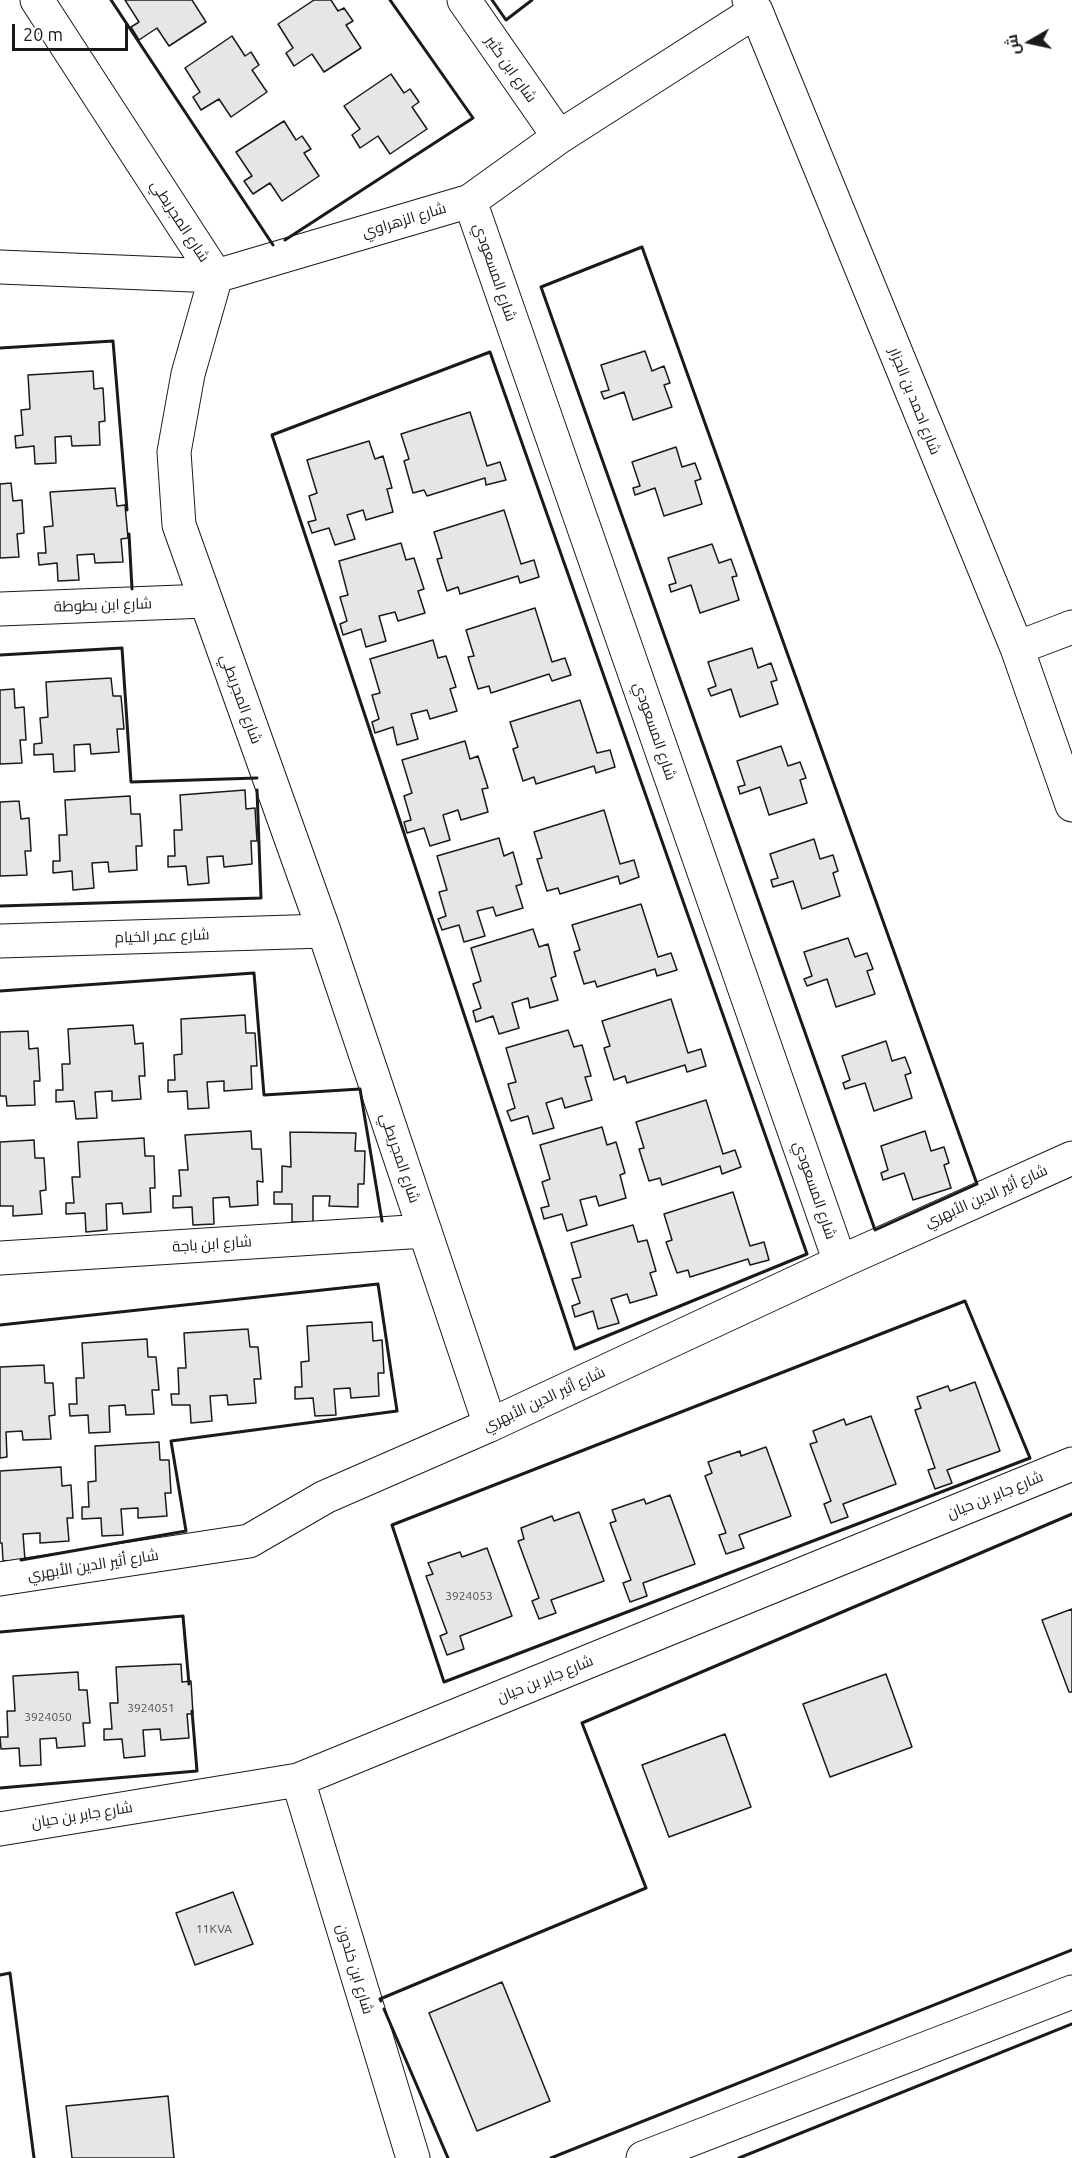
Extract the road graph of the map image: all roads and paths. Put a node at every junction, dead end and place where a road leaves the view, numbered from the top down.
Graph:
1 (37, 0) edge
2 (464, 0) edge
3 (752, 6) edge
4 (559, 137) junction
5 (470, 201) junction
6 (0, 267) edge
7 (216, 276) junction
8 (206, 601) junction
9 (0, 609) edge
10 (1072, 627) edge
11 (1017, 648) junction
12 (1072, 806) edge
13 (324, 931) junction
14 (0, 941) edge
15 (1072, 1158) edge
16 (424, 1231) junction
17 (0, 1258) edge
18 (840, 1262) junction
19 (489, 1425) junction
20 (1072, 1464) edge
21 (0, 1580) edge
22 (298, 1780) junction
23 (0, 1829) edge
24 (1072, 1992) edge
25 (413, 2158) edge
26 (643, 2158) edge

1 - 7 street, شارع المجريطي
2 - 4 street, شارع ابن كثير
3 - 4 street, شارع الزهراوي
3 - 11 street, شارع احمد بن الجزار
4 - 5 street, شارع الزهراوي
5 - 7 street, شارع الزهراوي
5 - 18 street, شارع المسعودي
6 - 7 street, شارع الزهراوي
7 - 8 street, شارع المجريطي
8 - 9 street, شارع ابن بطوطة
8 - 13 street, شارع المجريطي
10 - 11 street
11 - 12 street, شارع احمد بن الجزار
13 - 14 street, شارع عمر الخيام
13 - 16 street, شارع المجريطي
15 - 18 street, شارع أثير الدين الأبهري
16 - 17 street, شارع ابن باجة
16 - 19 street, شارع المجريطي
18 - 19 street, شارع أثير الدين الأبهري
19 - 21 street, شارع أثير الدين الأبهري
20 - 22 street, شارع جابر بن حيان
22 - 23 street, شارع جابر بن حيان
22 - 25 street, شارع ابن خلدون
24 - 26 street

